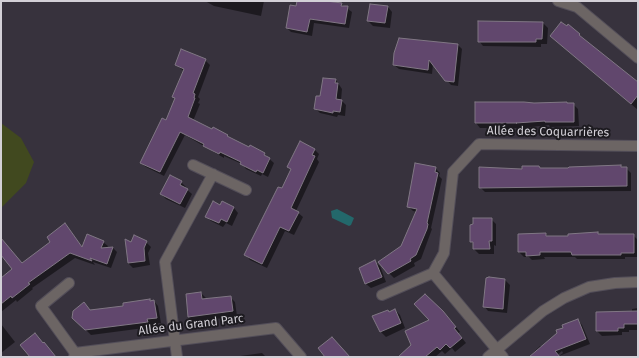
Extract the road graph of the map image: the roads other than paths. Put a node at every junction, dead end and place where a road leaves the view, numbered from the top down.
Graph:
1 (558, 1) edge
2 (581, 4) edge
3 (638, 58) edge
4 (638, 146) edge
5 (193, 164) dead end
6 (213, 174) junction
7 (246, 190) dead end
8 (433, 273) junction
9 (638, 282) edge
10 (69, 283) dead end
11 (382, 295) dead end
12 (175, 340) junction
13 (500, 353) edge
14 (75, 355) edge
15 (177, 357) edge
16 (301, 357) edge
17 (488, 357) edge

1 - 2 street
2 - 3 street
4 - 8 street, Allée des Coquarrières
5 - 6 street
6 - 7 street
6 - 12 street
8 - 11 street
8 - 13 street
9 - 13 street
10 - 14 street
12 - 14 street, Allée du Grand Parc
12 - 15 street
12 - 16 street, Allée du Grand Parc
13 - 17 street

